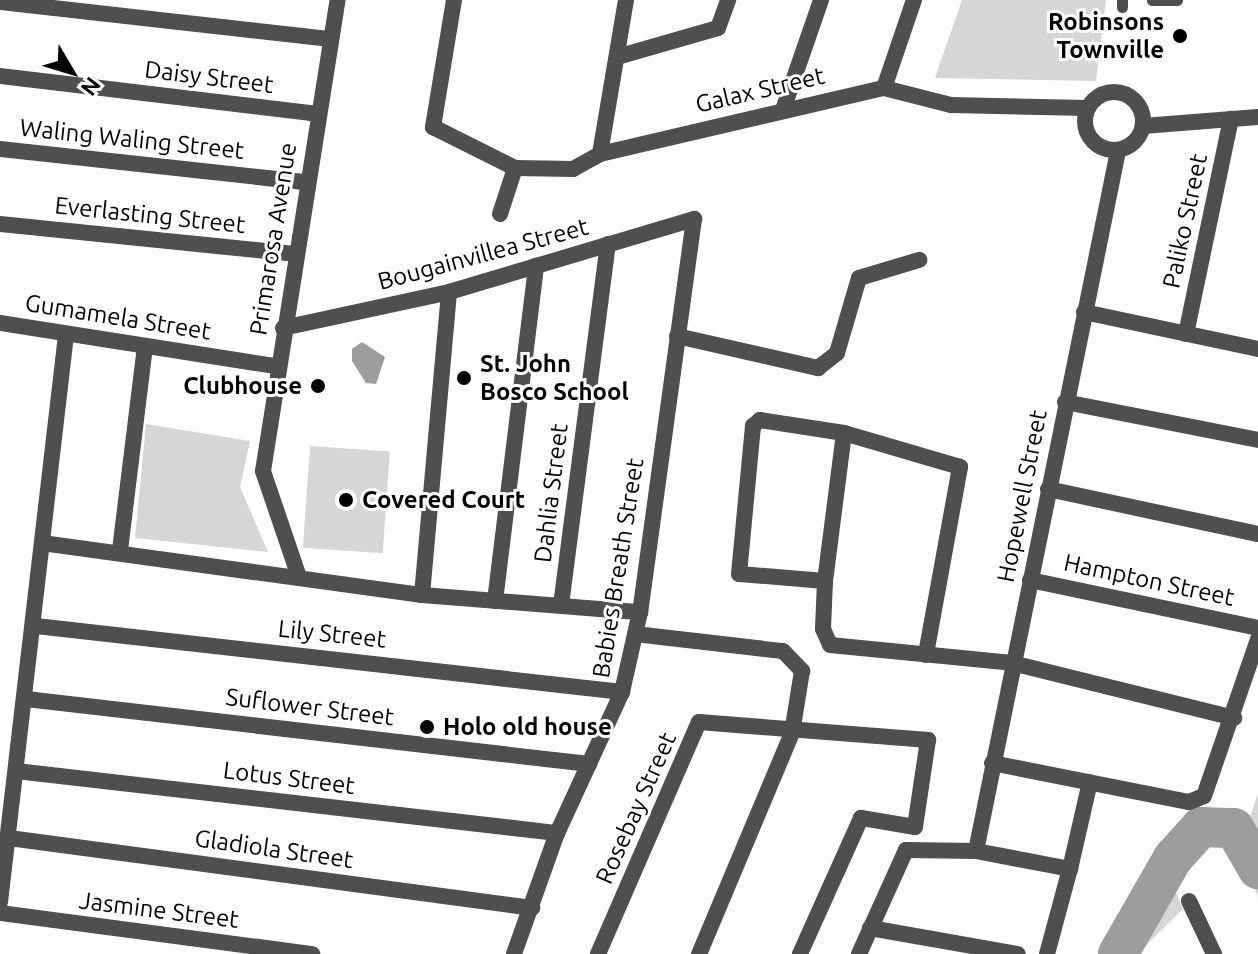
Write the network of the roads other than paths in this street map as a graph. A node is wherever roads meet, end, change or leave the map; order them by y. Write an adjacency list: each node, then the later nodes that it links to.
1 (338, 0): 10 (street, Primarosa Avenue)
2 (454, 0): 23 (street)
3 (626, 0): 11 (street)
4 (728, 0): 11 (street)
5 (821, 0): 14 (street)
6 (914, 0): 13 (street)
7 (1152, 0): 8 (lane)
8 (1177, 0)
9 (0, 2): 10 (street)
10 (331, 39): 16 (street, Primarosa Avenue)
11 (617, 57): 22 (street)
12 (0, 76): 16 (street, Daisy Street)
13 (884, 88): 14 (street, Galax Street); 15 (street, Galax Street)
14 (784, 107): 22 (street, Galax Street)
15 (1087, 108): 19 (street); 21 (street)
16 (318, 114): 24 (street, Primarosa Avenue)
17 (1258, 117): 18 (street)
18 (1231, 119): 19 (street); 36 (street, Paliko Street)
19 (1143, 126): 21 (street)
20 (0, 149): 24 (street, Waling Waling Street)
21 (1118, 151): 33 (street, Hopewell Street)
22 (600, 154): 23 (street, Galax Street)
23 (515, 168): 25 (street)
24 (306, 182): 29 (street, Primarosa Avenue)
25 (500, 214)
26 (694, 219): 28 (street, Bougainvillea Street); 38 (street, Babies Breath Street)
27 (0, 224): 29 (street, Everlasting Street)
28 (608, 244): 31 (street, Bougainvillea Street); 54 (street, Dahlia Street)
29 (294, 254): 35 (street, Primarosa Avenue)
30 (919, 260): 38 (street)
31 (536, 265): 32 (street, Bougainvillea Street); 53 (street)
32 (449, 292): 35 (street, Bougainvillea Street); 52 (street)
33 (1084, 312): 36 (street); 42 (street, Hopewell Street)
34 (0, 323): 37 (street, Gumamela Street)
35 (283, 328): 41 (street, Primarosa Avenue)
36 (1186, 334): 40 (street)
37 (66, 335): 39 (street, Gumamela Street); 47 (street)
38 (677, 336): 55 (street, Babies Breath Street)
39 (145, 347): 41 (street, Gumamela Street); 48 (street)
40 (1258, 349)
41 (276, 366): 49 (street, Primarosa Avenue)
42 (1065, 402): 44 (street); 45 (street, Hopewell Street)
43 (844, 433): 51 (street); 51 (street); 60 (street)
44 (1258, 440)
45 (1048, 489): 46 (street); 50 (street, Hopewell Street)
46 (1258, 534)
47 (42, 543): 48 (street); 56 (street)
48 (120, 550): 49 (street)
49 (299, 577): 52 (street)
50 (1030, 580): 57 (street, Hampton Street); 61 (street, Hopewell Street)
51 (825, 581): 60 (street)
52 (422, 595): 53 (street)
53 (495, 601): 54 (street)
54 (561, 605): 55 (street)
55 (640, 612): 58 (street, Babies Breath Street)
56 (36, 626): 62 (street, Lily Street); 63 (street)
57 (1258, 628)
58 (635, 634): 62 (street, Babies Breath Street); 65 (street)
59 (1258, 639): 64 (street)
60 (926, 655): 61 (street)
61 (1012, 663): 64 (street); 66 (street, Hopewell Street)
62 (622, 692): 67 (street, Babies Breath Street)
63 (26, 699): 67 (street, Suflower Street); 68 (street)
64 (1234, 718): 69 (street)
65 (792, 733): 81 (street, Rosebay Street); 82 (street); 83 (street)
66 (992, 763): 69 (street); 72 (street, Hopewell Street)
67 (589, 764): 70 (street, Babies Breath Street)
68 (16, 771): 70 (street, Lotus Street); 71 (street)
69 (1090, 782): 73 (street)
70 (557, 833): 76 (street, Babies Breath Street)
71 (9, 838): 75 (street); 76 (street, Gladiola Street)
72 (976, 851): 73 (street); 78 (street)
73 (1070, 869): 86 (street)
74 (1189, 901): 87 (street)
75 (0, 902)
76 (532, 908): 80 (street, Babies Breath Street)
77 (0, 913): 79 (street, Jasmine Street)
78 (870, 928): 84 (street); 85 (street)
79 (312, 954)
80 (514, 954)
81 (598, 954)
82 (699, 954)
83 (800, 954)
84 (859, 954)
85 (1018, 954)
86 (1047, 954)
87 (1214, 954)

